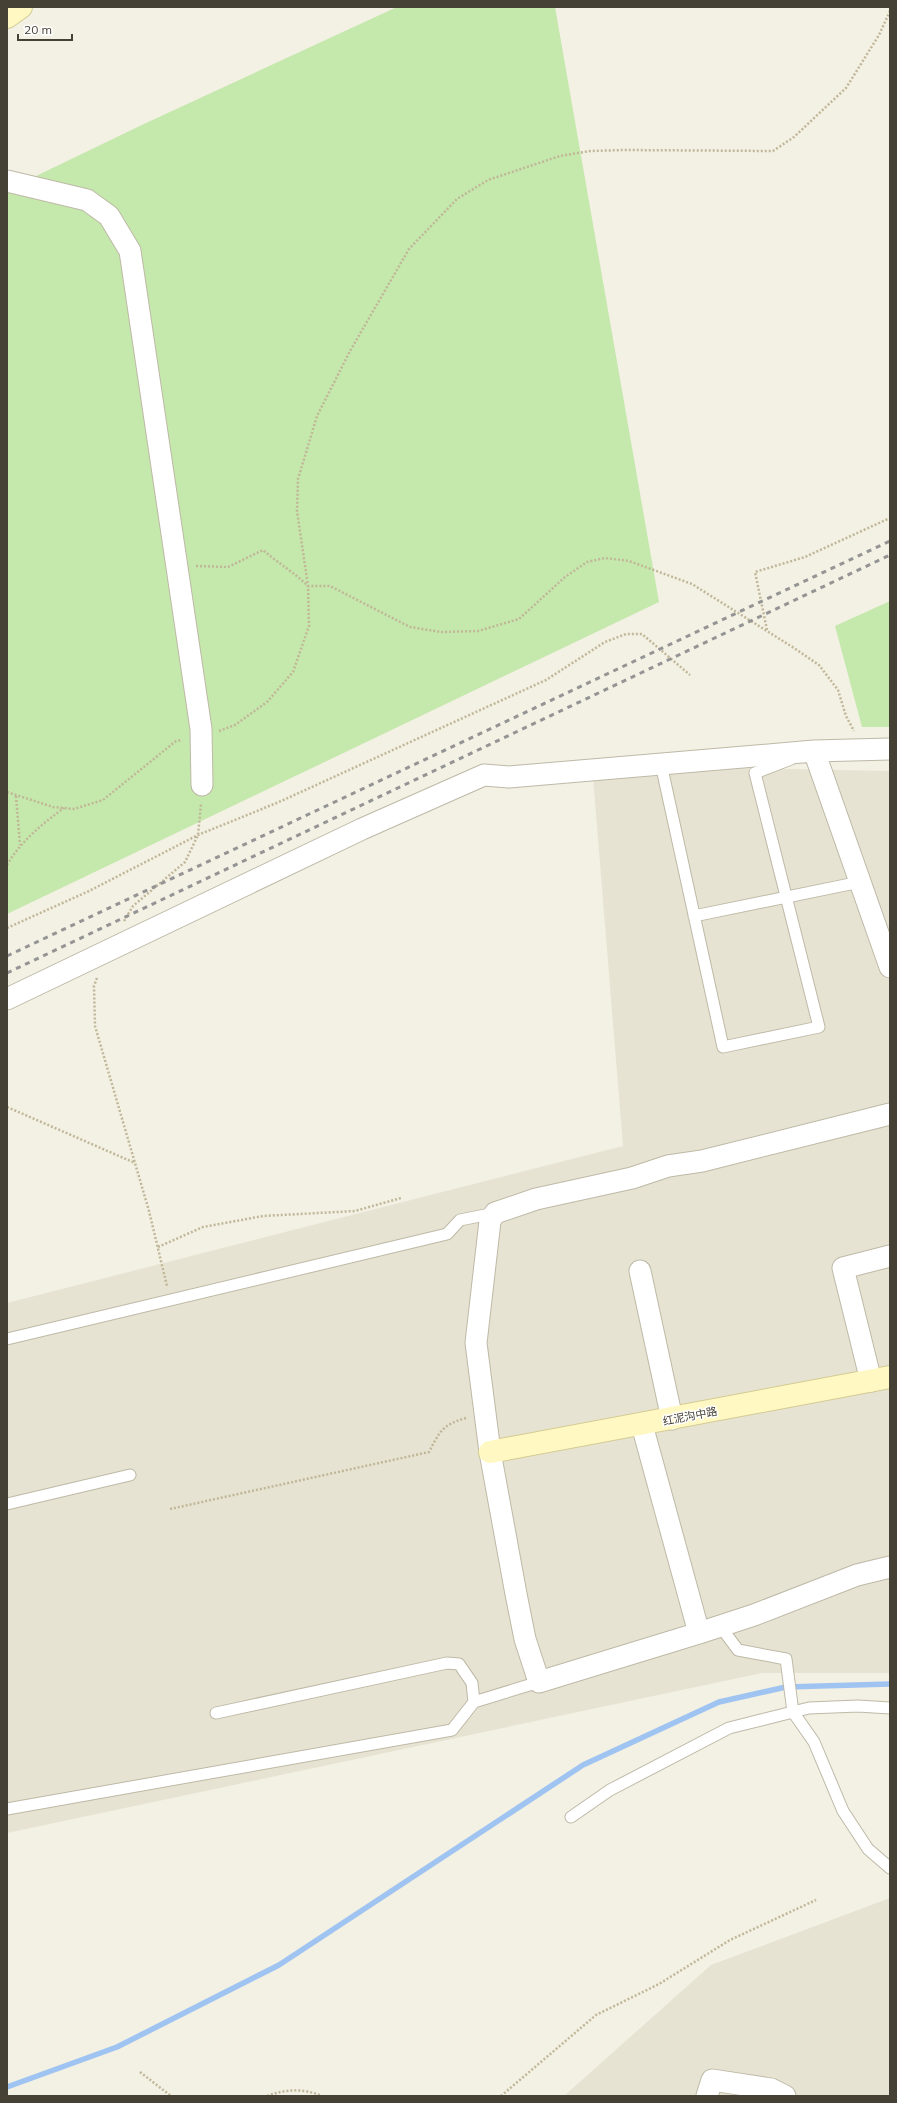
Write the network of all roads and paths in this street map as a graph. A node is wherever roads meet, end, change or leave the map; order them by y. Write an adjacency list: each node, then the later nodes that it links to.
1 (21, 7): 3 (street)
2 (890, 11): 7 (path)
3 (7, 17)
4 (7, 181): 6 (street)
5 (890, 518): 8 (path)
6 (177, 566): 7 (path); 10 (street)
7 (308, 586): 8 (path); 10 (path)
8 (767, 631): 12 (path)
9 (690, 675): 18 (path)
10 (201, 737): 14 (street); 17 (path)
11 (814, 750): 12 (street); 13 (street); 21 (street); 22 (lane)
12 (884, 750)
13 (661, 764): 23 (lane); 26 (street)
14 (202, 785): 18 (path)
15 (7, 792): 16 (path)
16 (16, 796): 17 (path); 19 (path)
17 (65, 808): 19 (path)
18 (198, 835): 24 (path); 25 (path)
19 (20, 846): 20 (path)
20 (7, 865)
21 (860, 882): 22 (lane); 27 (street)
22 (786, 897): 23 (lane); 23 (lane)
23 (694, 916)
24 (122, 926)
25 (7, 928)
26 (107, 952): 28 (street); 31 (path)
27 (890, 967)
28 (7, 999)
29 (7, 1106): 31 (path)
30 (890, 1114): 33 (street)
31 (136, 1163): 34 (path)
32 (401, 1198): 34 (path)
33 (495, 1213): 37 (lane); 41 (street)
34 (158, 1247): 37 (path)
35 (890, 1256): 39 (street)
36 (640, 1271): 40 (street)
37 (170, 1301): 38 (lane)
38 (7, 1339)
39 (880, 1379): 40 (street, 红泥沟中路)
40 (672, 1419): 42 (street, 红泥沟中路)
41 (487, 1423): 43 (street); 46 (path)
42 (642, 1425): 43 (street, 红泥沟中路); 49 (street)
43 (490, 1452): 50 (street)
44 (130, 1475): 45 (lane)
45 (7, 1504)
46 (170, 1509)
47 (890, 1567): 48 (street)
48 (720, 1626): 49 (street); 53 (lane)
49 (699, 1633): 50 (street)
50 (539, 1682): 51 (lane)
51 (474, 1702): 54 (lane); 55 (lane)
52 (890, 1708): 53 (lane)
53 (793, 1712): 56 (lane); 57 (lane)
54 (216, 1713)
55 (7, 1809)
56 (571, 1817)
57 (890, 1868)
58 (816, 1900): 63 (path)
59 (140, 2072): 60 (path)
60 (171, 2096)
61 (267, 2096): 62 (path)
62 (322, 2096)
63 (501, 2096)
64 (707, 2096): 65 (street)
65 (785, 2096)

